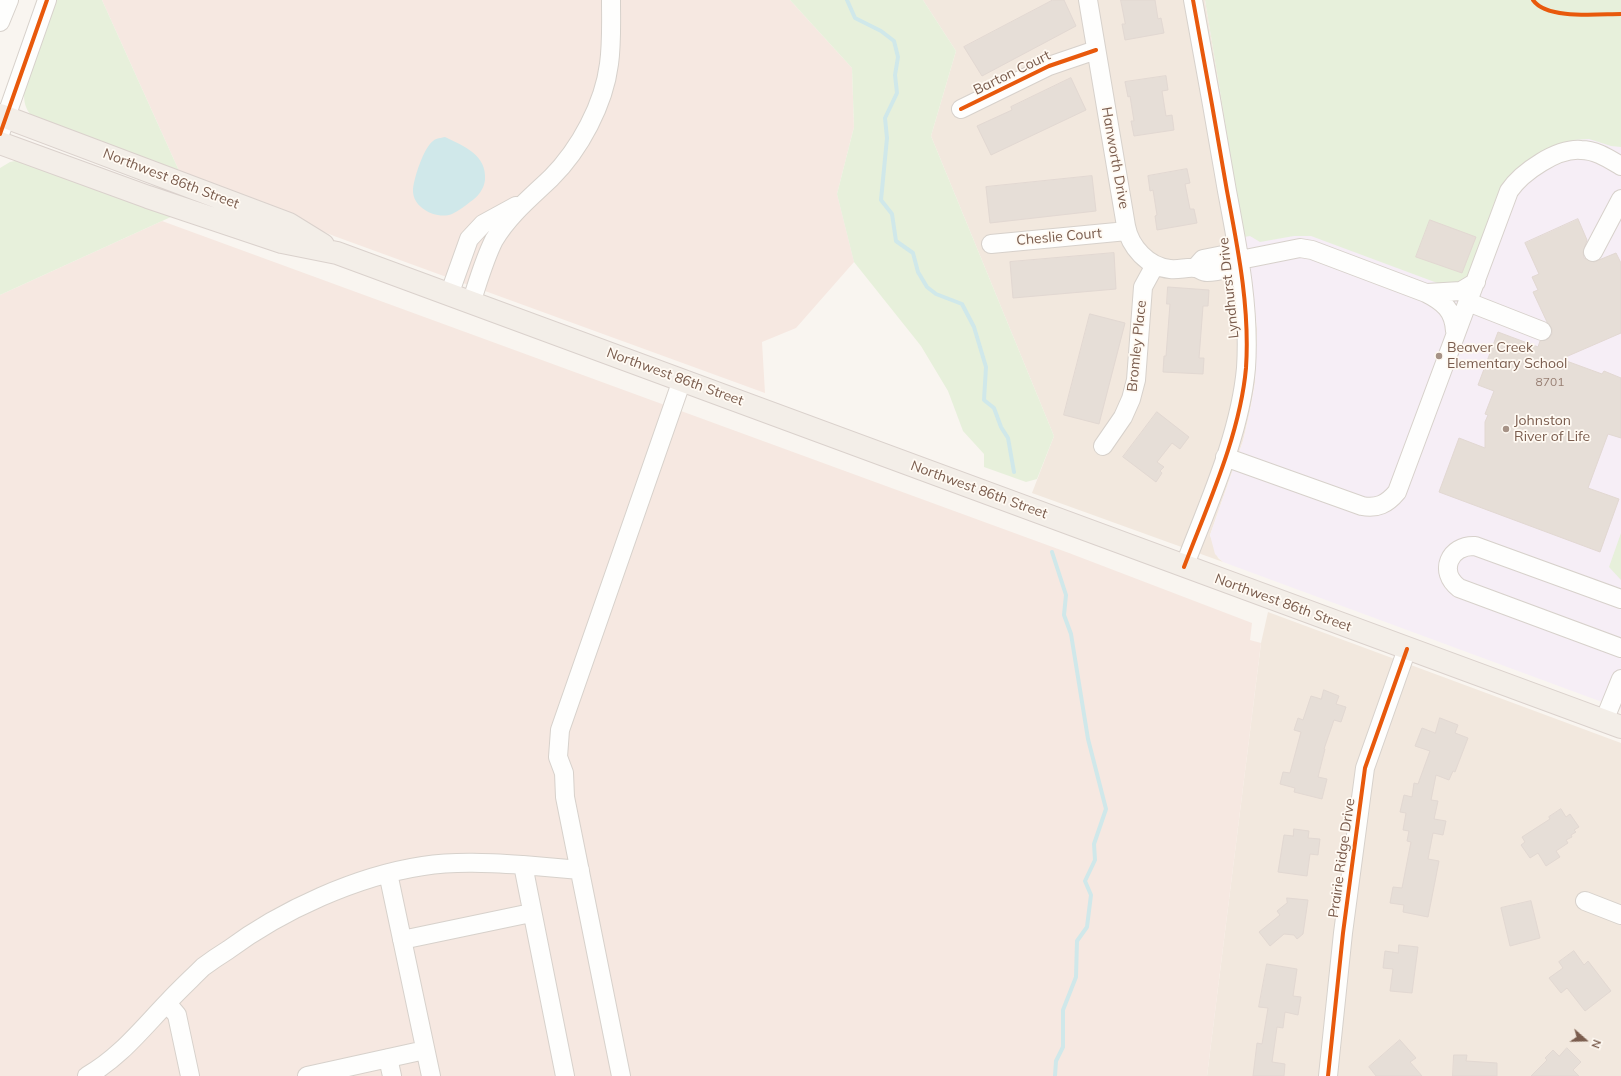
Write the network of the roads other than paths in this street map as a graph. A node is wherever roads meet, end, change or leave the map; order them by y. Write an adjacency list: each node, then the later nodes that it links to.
1 (8, 0): 6 (street)
2 (47, 0): 9 (street)
3 (611, 0): 13 (street)
4 (1088, 0): 7 (street, Hanworth Drive)
5 (1193, 0): 18 (street, Lyndhurst Drive)
6 (0, 22)
7 (1096, 50): 8 (street, Barton Court); 14 (street, Hanworth Drive)
8 (961, 109)
9 (2, 122): 17 (main road, Northwest 86th Street)
10 (0, 142): 17 (main road, Northwest 86th Street)
11 (1621, 166): 20 (street)
12 (1621, 199): 16 (street)
13 (522, 203): 21 (street); 24 (street)
14 (1127, 231): 15 (street, Cheslie Court); 19 (street, Hanworth Drive)
15 (991, 244)
16 (1593, 252)
17 (336, 253): 21 (main road, Northwest 86th Street)
18 (1239, 259): 19 (street, Hanworth Drive); 22 (street, Hanworth Drive); 29 (street, Lyndhurst Drive)
19 (1155, 264): 28 (street, Bromley Place)
20 (1476, 282): 22 (street); 23 (street)
21 (449, 294): 24 (main road, Northwest 86th Street)
22 (1426, 294): 25 (street, Hanworth Drive)
23 (1468, 302): 25 (street); 26 (street)
24 (471, 303): 27 (main road, Northwest 86th Street)
25 (1456, 331): 29 (street)
26 (1542, 331)
27 (682, 380): 30 (main road, Northwest 86th Street); 37 (street)
28 (1103, 446)
29 (1224, 457): 30 (street, Lyndhurst Drive)
30 (1184, 567): 32 (main road, Northwest 86th Street)
31 (1621, 599): 33 (street)
32 (1407, 648): 35 (main road, Northwest 86th Street); 53 (street, Prairie Ridge Drive)
33 (1621, 648)
34 (1621, 679): 35 (street)
35 (1613, 724)
36 (523, 865): 37 (street); 38 (street); 40 (street)
37 (580, 870): 52 (street)
38 (388, 873): 42 (street); 43 (street)
39 (1585, 901): 41 (street)
40 (531, 913): 42 (street); 51 (street)
41 (1621, 915)
42 (402, 940): 44 (street)
43 (167, 1003): 46 (street); 47 (street)
44 (425, 1050): 45 (street); 50 (street)
45 (388, 1058): 48 (street); 49 (street)
46 (87, 1076)
47 (190, 1076)
48 (307, 1076)
49 (392, 1076)
50 (431, 1076)
51 (565, 1076)
52 (621, 1076)
53 (1328, 1076)

